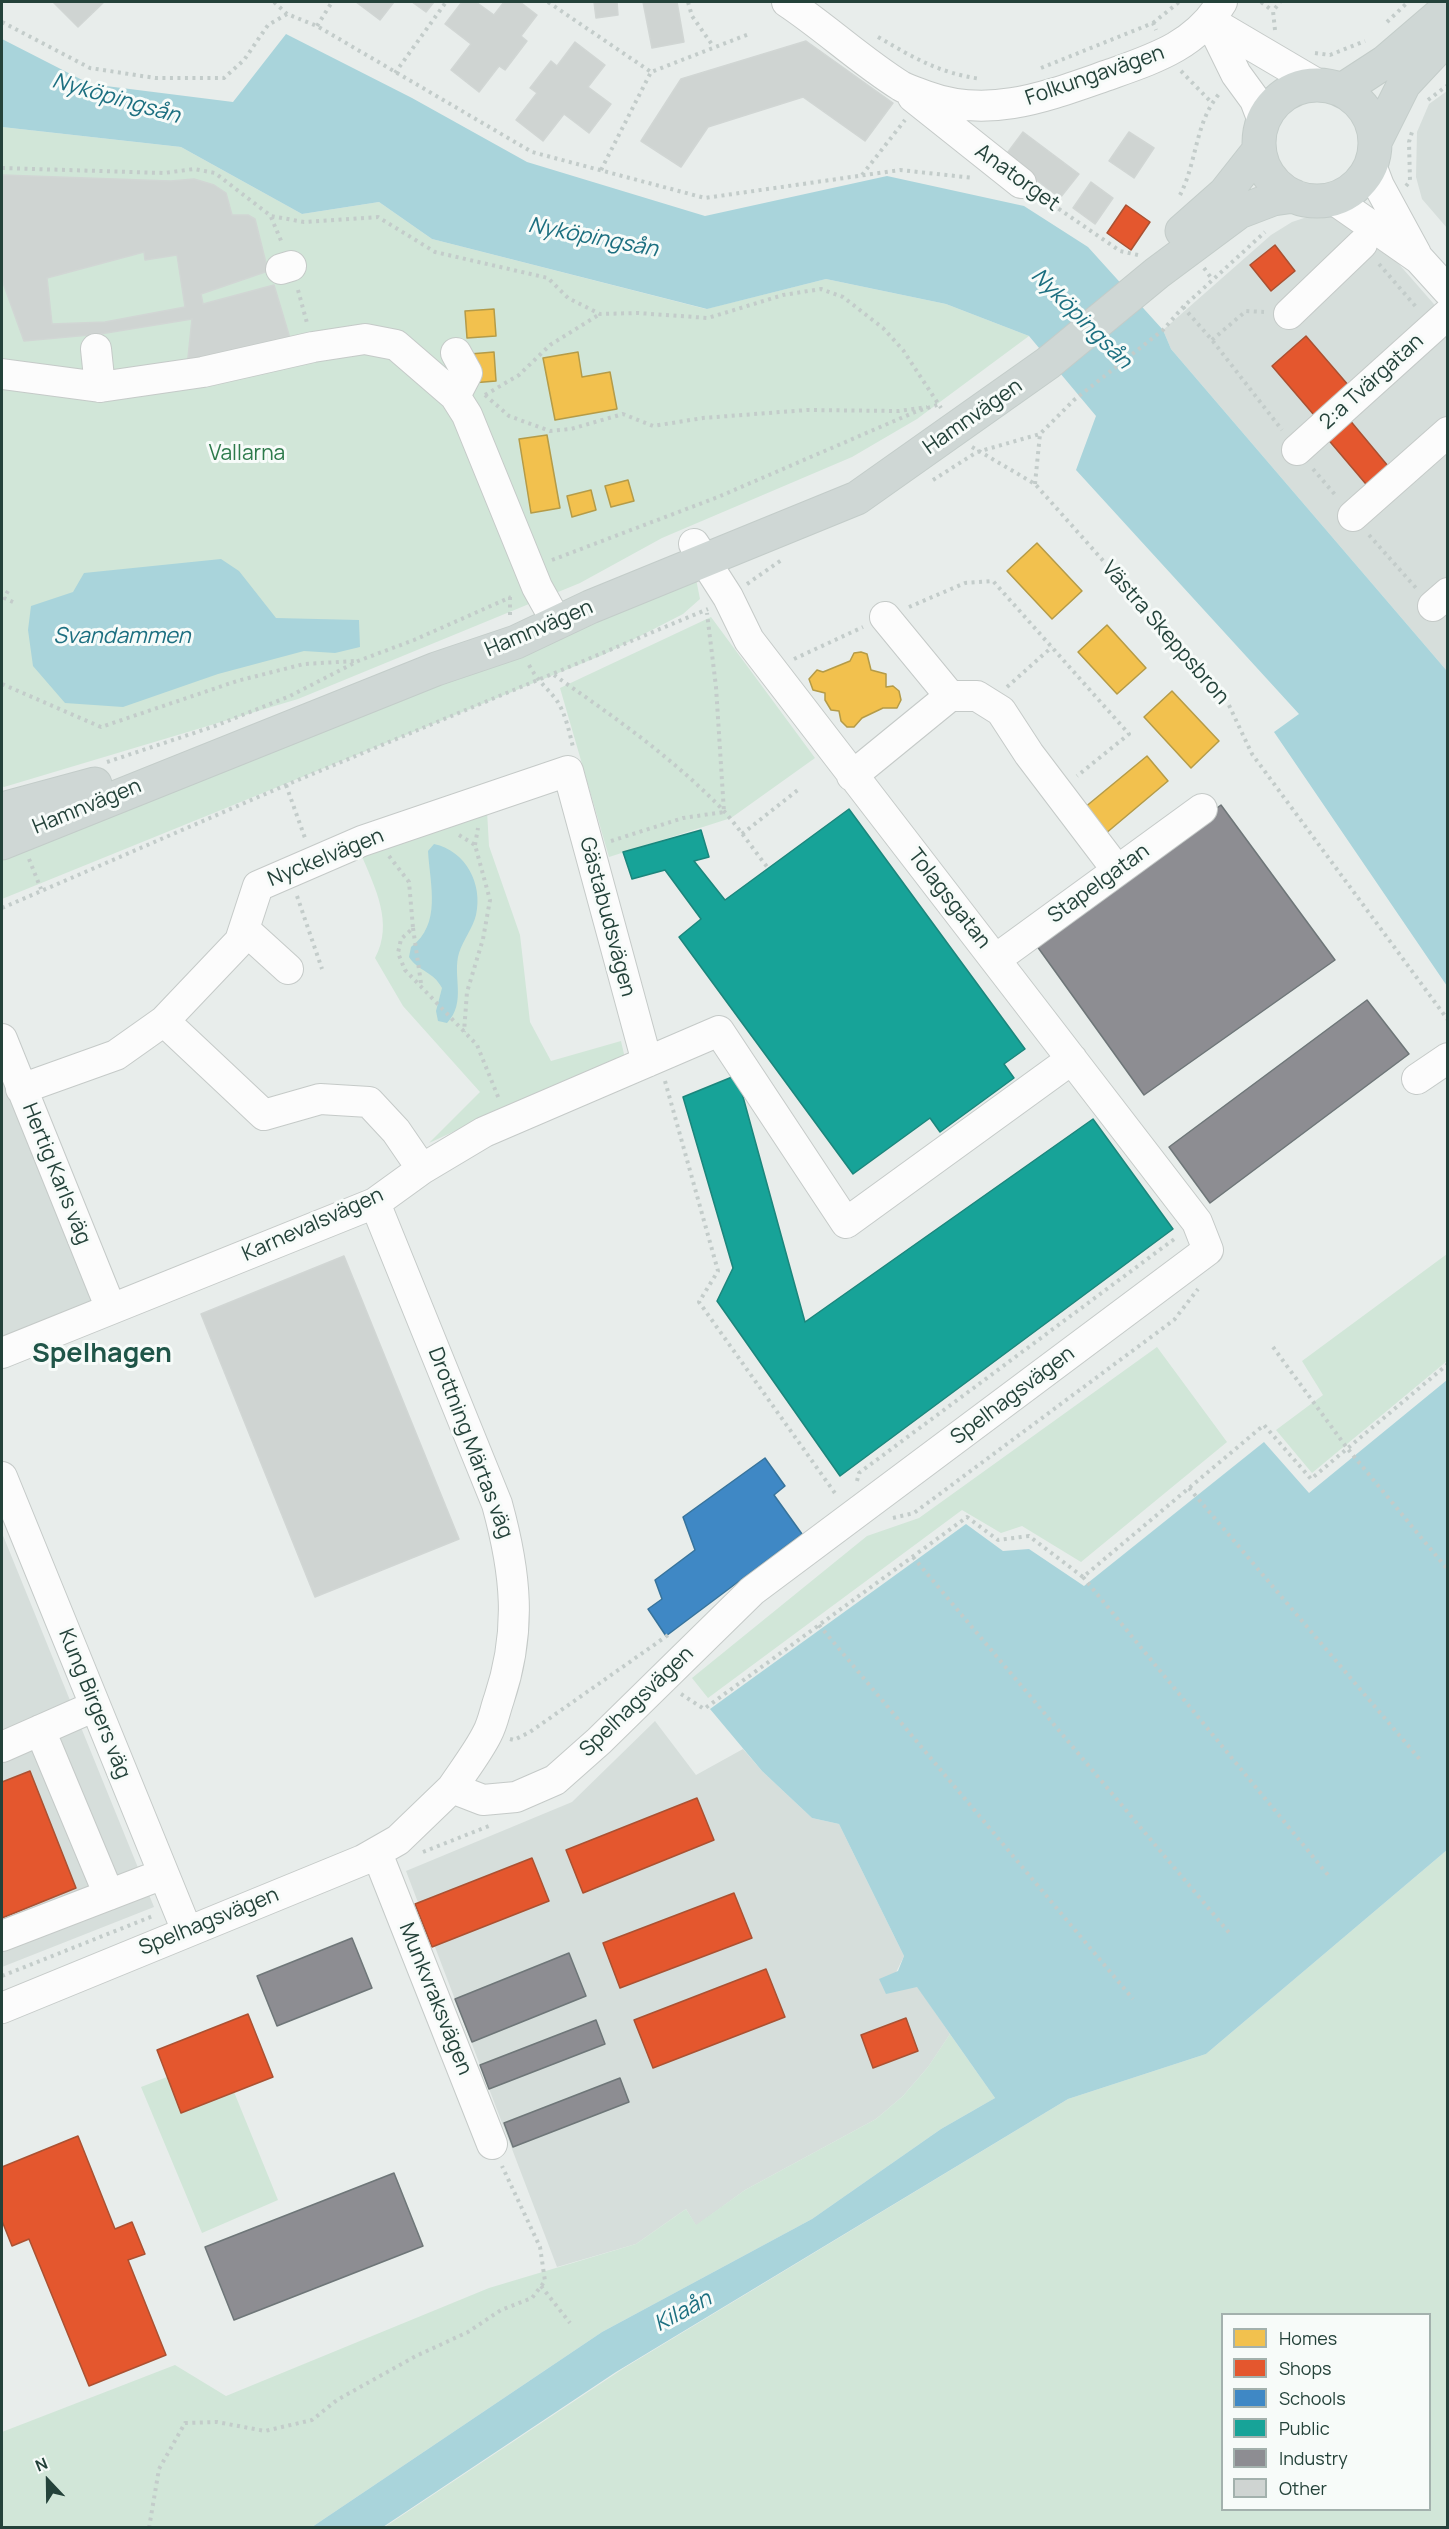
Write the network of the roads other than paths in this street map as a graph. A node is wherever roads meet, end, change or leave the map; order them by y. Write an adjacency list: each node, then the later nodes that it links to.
1 (787, 2): 7 (street, Folkungavägen)
2 (1448, 8): 5 (main road)
3 (1216, 11): 6 (street); 7 (street, Folkungavägen); 8 (street)
4 (1448, 37): 5 (main road)
5 (1395, 73): 6 (main road); 9 (main road)
6 (1329, 87): 8 (main road); 9 (main road)
7 (910, 95): 10 (street, Anatorget)
8 (1261, 136): 11 (main road); 15 (main road)
9 (1374, 152): 12 (main road); 14 (street)
10 (1021, 183)
11 (1294, 196): 12 (main road); 15 (main road)
12 (1333, 199): 14 (street)
13 (1362, 244): 17 (street)
14 (1419, 259): 16 (street)
15 (1131, 277): 27 (main road, Hamnvägen)
16 (1448, 291)
17 (1289, 314)
18 (1440, 321): 25 (street, 2:a Tvärgatan)
19 (96, 349): 22 (street)
20 (456, 353): 23 (street)
21 (2, 374): 22 (street)
22 (100, 387): 23 (street)
23 (455, 396): 28 (street)
24 (1448, 432): 26 (street)
25 (1297, 450)
26 (1353, 516)
27 (700, 553): 28 (main road, Hamnvägen); 32 (street, Tolagsgatan)
28 (543, 598): 33 (main road, Hamnvägen); 35 (main road, Hamnvägen)
29 (885, 617): 30 (street)
30 (950, 696): 32 (street); 36 (street)
31 (568, 771): 37 (street, Nyckelvägen); 44 (street, Gästabudsvägen)
32 (852, 776): 38 (street, Tolagsgatan)
33 (2, 809)
34 (1202, 809): 36 (street, Stapelgatan)
35 (2, 843)
36 (1117, 870): 38 (street, Stapelgatan)
37 (244, 929): 39 (street); 40 (street, Nyckelvägen)
38 (996, 959): 43 (street, Tolagsgatan)
39 (288, 969)
40 (164, 1021): 46 (street, Nyckelvägen); 47 (street)
41 (2, 1039): 46 (street, Hertig Karls väg)
42 (1448, 1058): 45 (street)
43 (1072, 1059): 44 (street, Karnevalsvägen); 49 (street, Tolagsgatan)
44 (652, 1060): 47 (street, Karnevalsvägen)
45 (1417, 1079)
46 (21, 1089): 50 (street, Hertig Karls väg)
47 (422, 1169): 48 (street, Karnevalsvägen)
48 (375, 1203): 50 (street, Karnevalsvägen); 56 (street, Drottning Märtas väg)
49 (1208, 1250): 56 (street, Spelhagsvägen)
50 (111, 1309): 51 (street, Karnevalsvägen)
51 (2, 1353)
52 (2, 1477): 53 (street, Kung Birgers väg)
53 (95, 1706): 54 (street); 58 (street, Kung Birgers väg)
54 (40, 1730): 55 (street); 59 (street)
55 (2, 1747)
56 (452, 1788): 57 (street, Spelhagsvägen)
57 (377, 1853): 60 (street, Spelhagsvägen); 63 (street, Munkvraksvägen)
58 (164, 1874): 59 (street); 60 (street, Kung Birgers väg)
59 (109, 1894): 61 (street)
60 (182, 1918): 62 (street, Spelhagsvägen)
61 (2, 1936)
62 (2, 2008)
63 (492, 2144)

